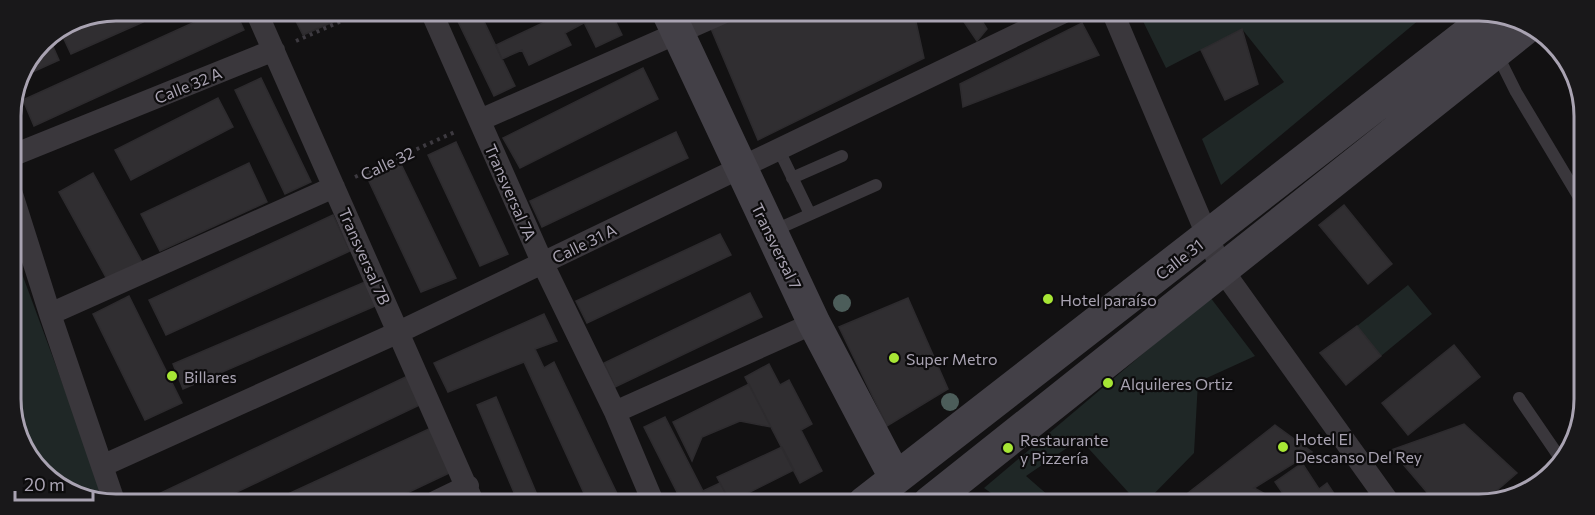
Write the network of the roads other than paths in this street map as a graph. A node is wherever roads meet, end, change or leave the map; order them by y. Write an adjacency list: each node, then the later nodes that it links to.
1 (261, 21): 9 (street, Transversal 7B)
2 (435, 21): 11 (street, Transversal 7A)
3 (1045, 21): 12 (street, Calle 31 A)
4 (1116, 21): 23 (street)
5 (1480, 21): 23 (main road, Calle 31)
6 (1487, 22): 10 (street)
7 (673, 23): 11 (street); 15 (main road, Transversal 7)
8 (1522, 31): 10 (main road, Calle 31)
9 (274, 50): 13 (street, Calle 32 A); 18 (street, Transversal 7B)
10 (1497, 53): 19 (lane); 25 (main road, Calle 31)
11 (480, 120): 24 (street, Transversal 7A)
12 (778, 148): 15 (street, Calle 31 A); 16 (lane)
13 (21, 152)
14 (842, 156): 16 (lane)
15 (739, 167): 22 (main road, Transversal 7); 24 (street, Calle 31 A)
16 (792, 178): 20 (lane)
17 (876, 185): 20 (lane)
18 (334, 187): 26 (street); 28 (street, Transversal 7B)
19 (1574, 189)
20 (810, 214): 22 (lane)
21 (21, 223): 26 (street)
22 (770, 232): 27 (main road, Transversal 7)
23 (1208, 236): 25 (street); 33 (main road, Calle 31)
24 (543, 264): 28 (street, Calle 31 A); 30 (street, Transversal 7A)
25 (1221, 268): 37 (main road, Calle 31); 38 (street)
26 (50, 315): 32 (street)
27 (814, 323): 30 (street); 33 (main road, Transversal 7)
28 (399, 332): 32 (street, Calle 31 A); 35 (street, Transversal 7B)
29 (1519, 398): 31 (lane)
30 (615, 412): 36 (street, Transversal 7A)
31 (1557, 453)
32 (102, 466): 34 (street)
33 (888, 490)
34 (111, 494)
35 (471, 494)
36 (650, 494)
37 (940, 494)
38 (1383, 494)

